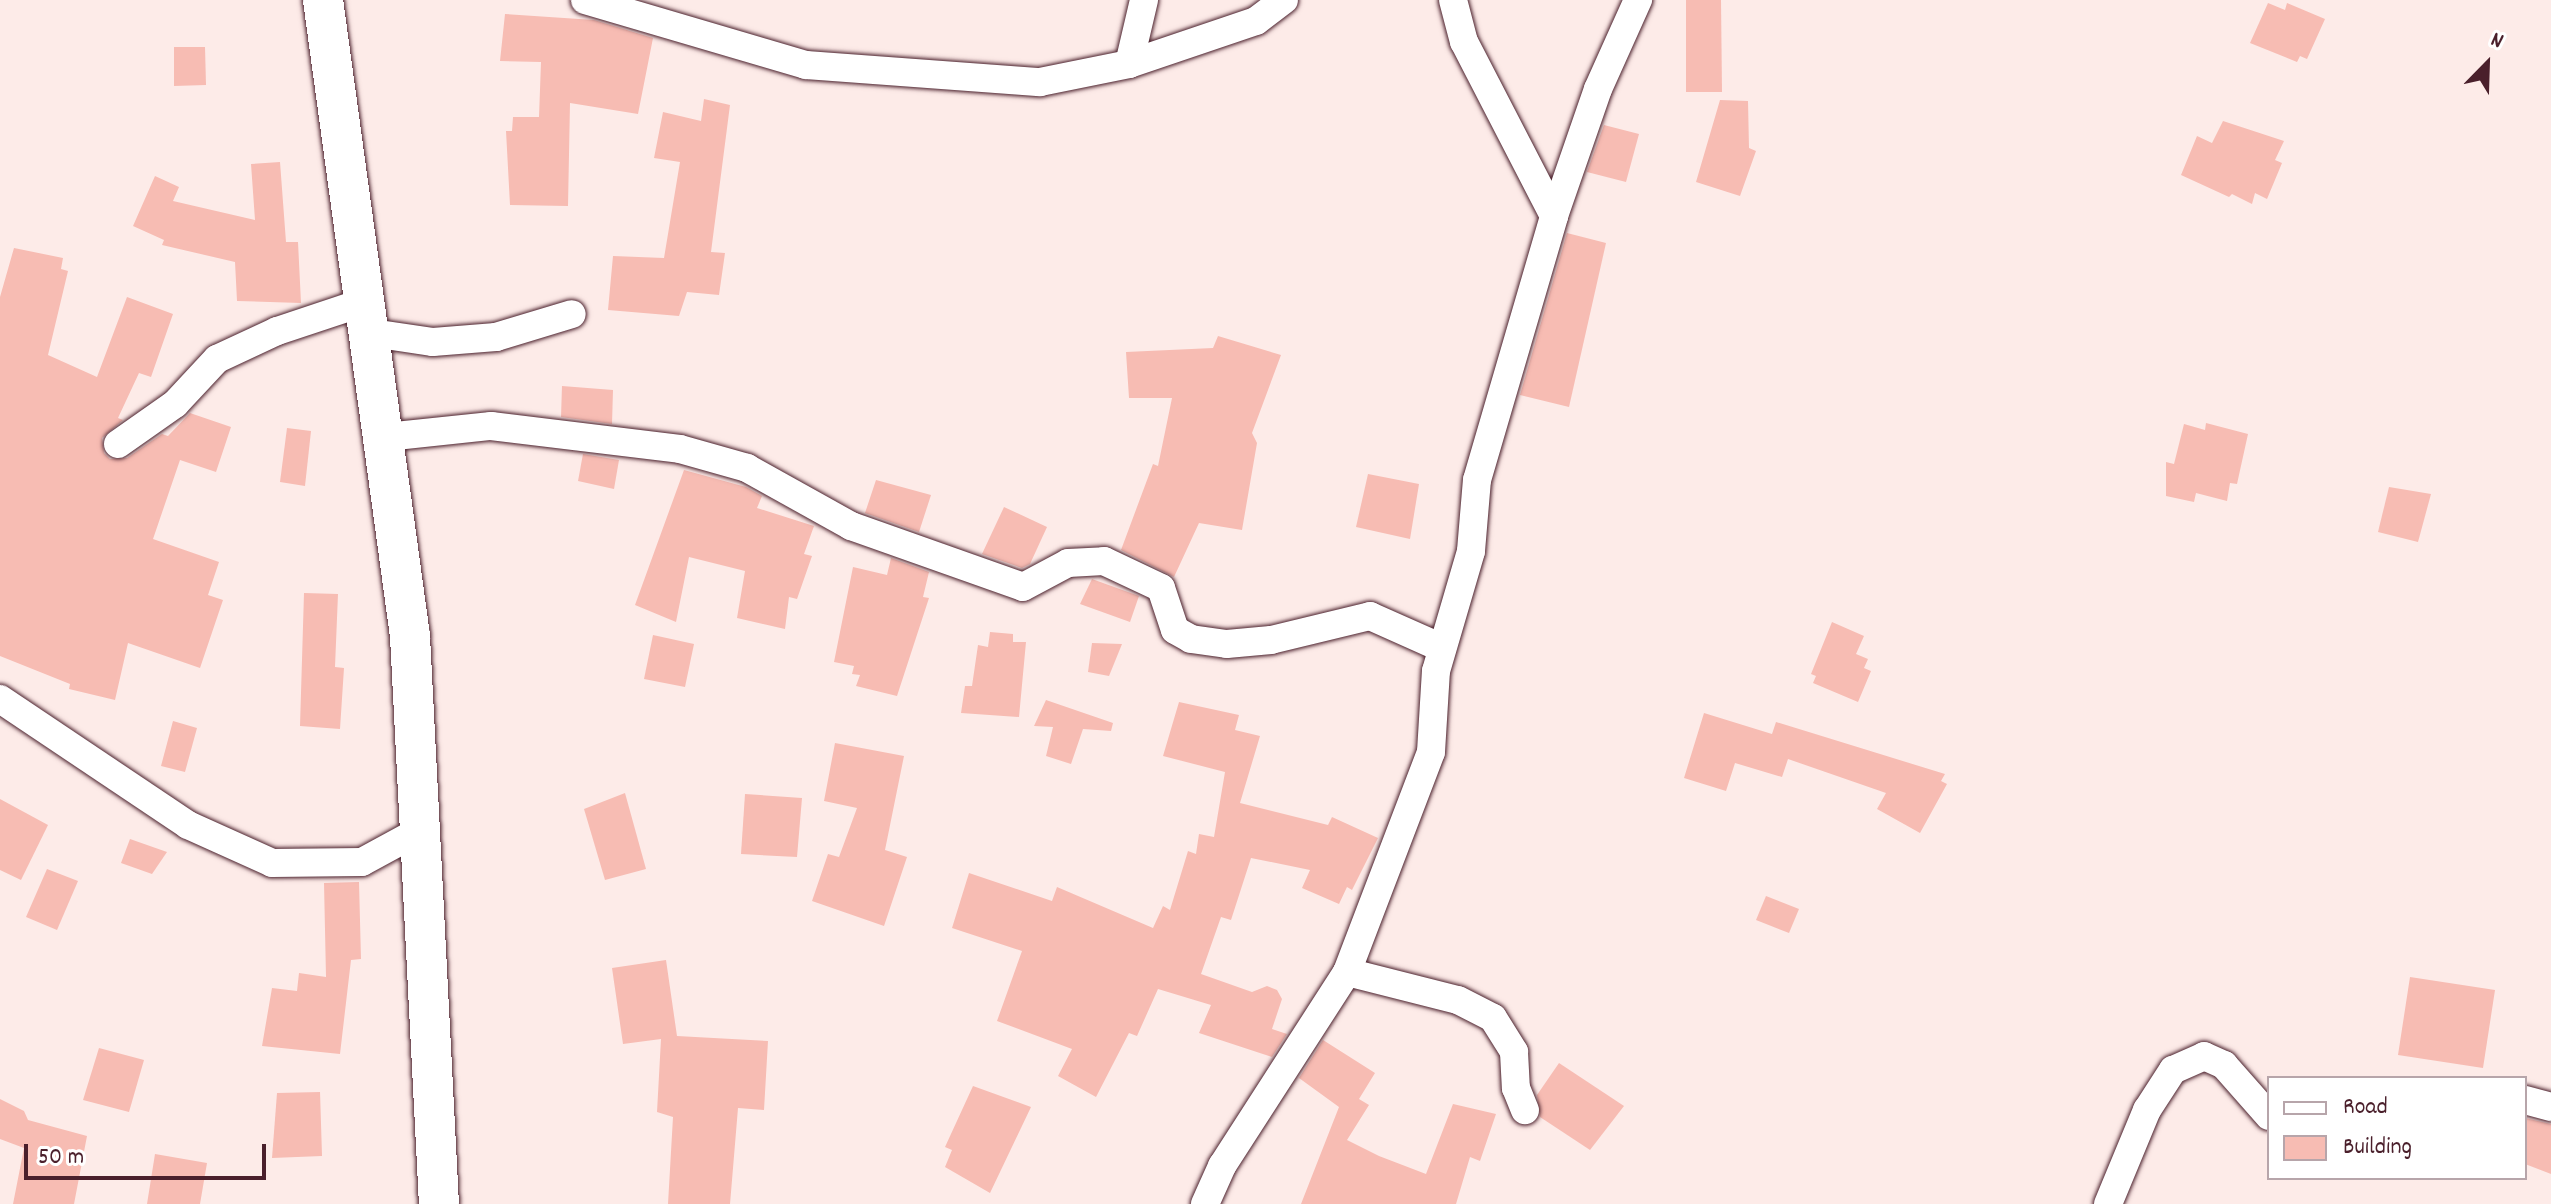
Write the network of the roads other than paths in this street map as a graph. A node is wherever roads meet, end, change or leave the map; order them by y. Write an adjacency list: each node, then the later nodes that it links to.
1 (323, 0): 10 (main road)
2 (585, 0): 7 (street)
3 (1144, 0): 7 (street)
4 (1284, 0): 7 (street)
5 (1453, 0): 8 (street)
6 (1638, 0): 8 (street)
7 (1129, 64)
8 (1554, 216): 13 (street)
9 (572, 314): 10 (street)
10 (370, 317): 11 (main road); 12 (street)
11 (386, 437): 13 (street); 15 (main road)
12 (118, 444)
13 (1442, 648): 16 (street)
14 (0, 699): 15 (street)
15 (421, 830): 21 (main road)
16 (1347, 972): 19 (street); 22 (street)
17 (2527, 1101): 18 (street)
18 (2551, 1107)
19 (1525, 1110)
20 (2267, 1114): 23 (street)
21 (439, 1204)
22 (1205, 1204)
23 (2108, 1204)

